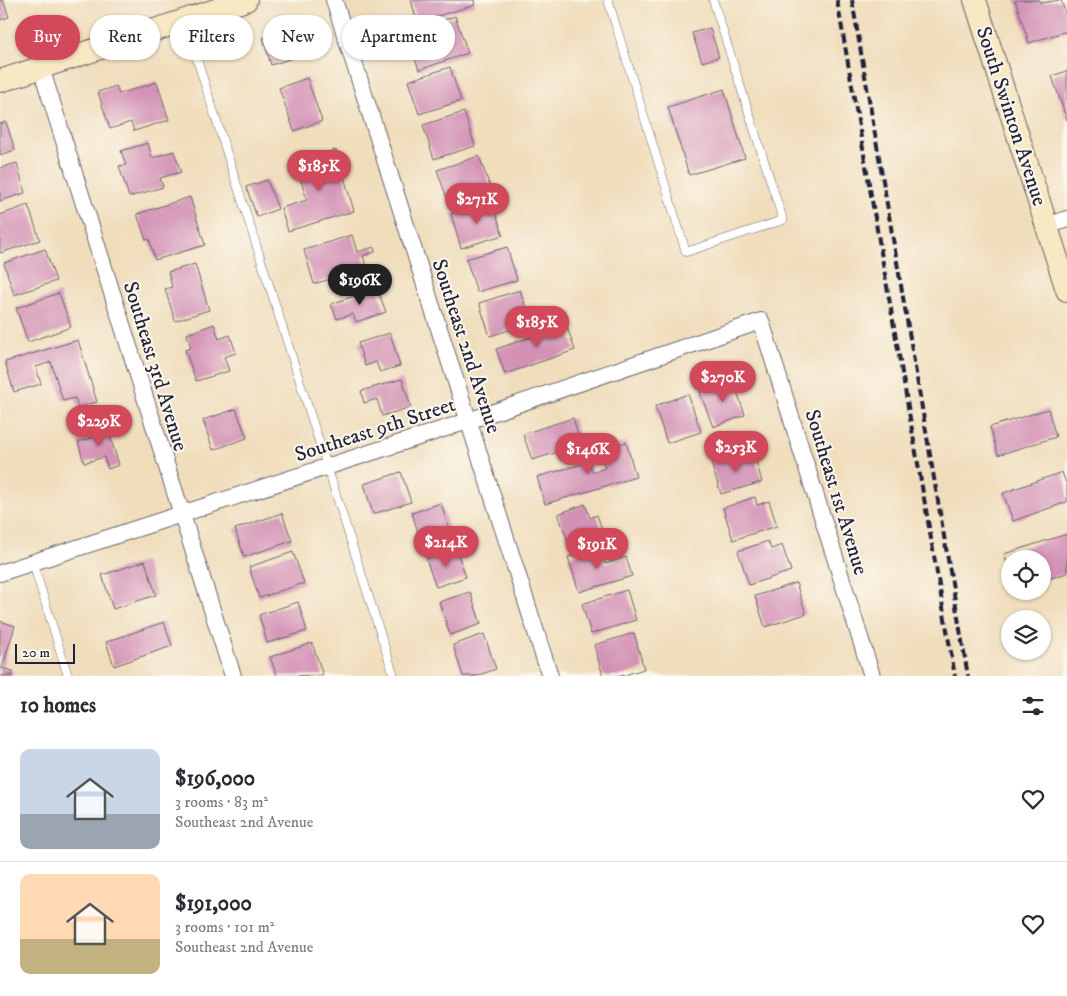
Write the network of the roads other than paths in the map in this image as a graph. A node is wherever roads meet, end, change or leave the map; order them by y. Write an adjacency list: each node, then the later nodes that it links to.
1 (334, 0): 14 (street, Southeast 2nd Avenue)
2 (608, 0): 3 (lane)
3 (713, 0)
4 (975, 0): 11 (street, South Swinton Avenue)
5 (222, 5): 6 (street)
6 (197, 15)
7 (170, 25): 9 (street)
8 (197, 60): 15 (lane)
9 (41, 68): 10 (street); 16 (street, Southeast 3rd Avenue)
10 (0, 81)
11 (1057, 223): 12 (street, South Swinton Avenue)
12 (1067, 290)
13 (761, 321): 14 (street, Southeast 9th Street); 23 (street, Southeast 1st Avenue)
14 (468, 421): 15 (street, Southeast 9th Street); 22 (street, Southeast 2nd Avenue)
15 (327, 467): 16 (street, Southeast 9th Street); 21 (lane)
16 (180, 514): 17 (street, Southeast 9th Street); 20 (street, Southeast 3rd Avenue)
17 (32, 563): 18 (street, Southeast 9th Street); 19 (lane)
18 (0, 573)
19 (68, 676)
20 (232, 676)
21 (394, 676)
22 (550, 676)
23 (872, 676)

